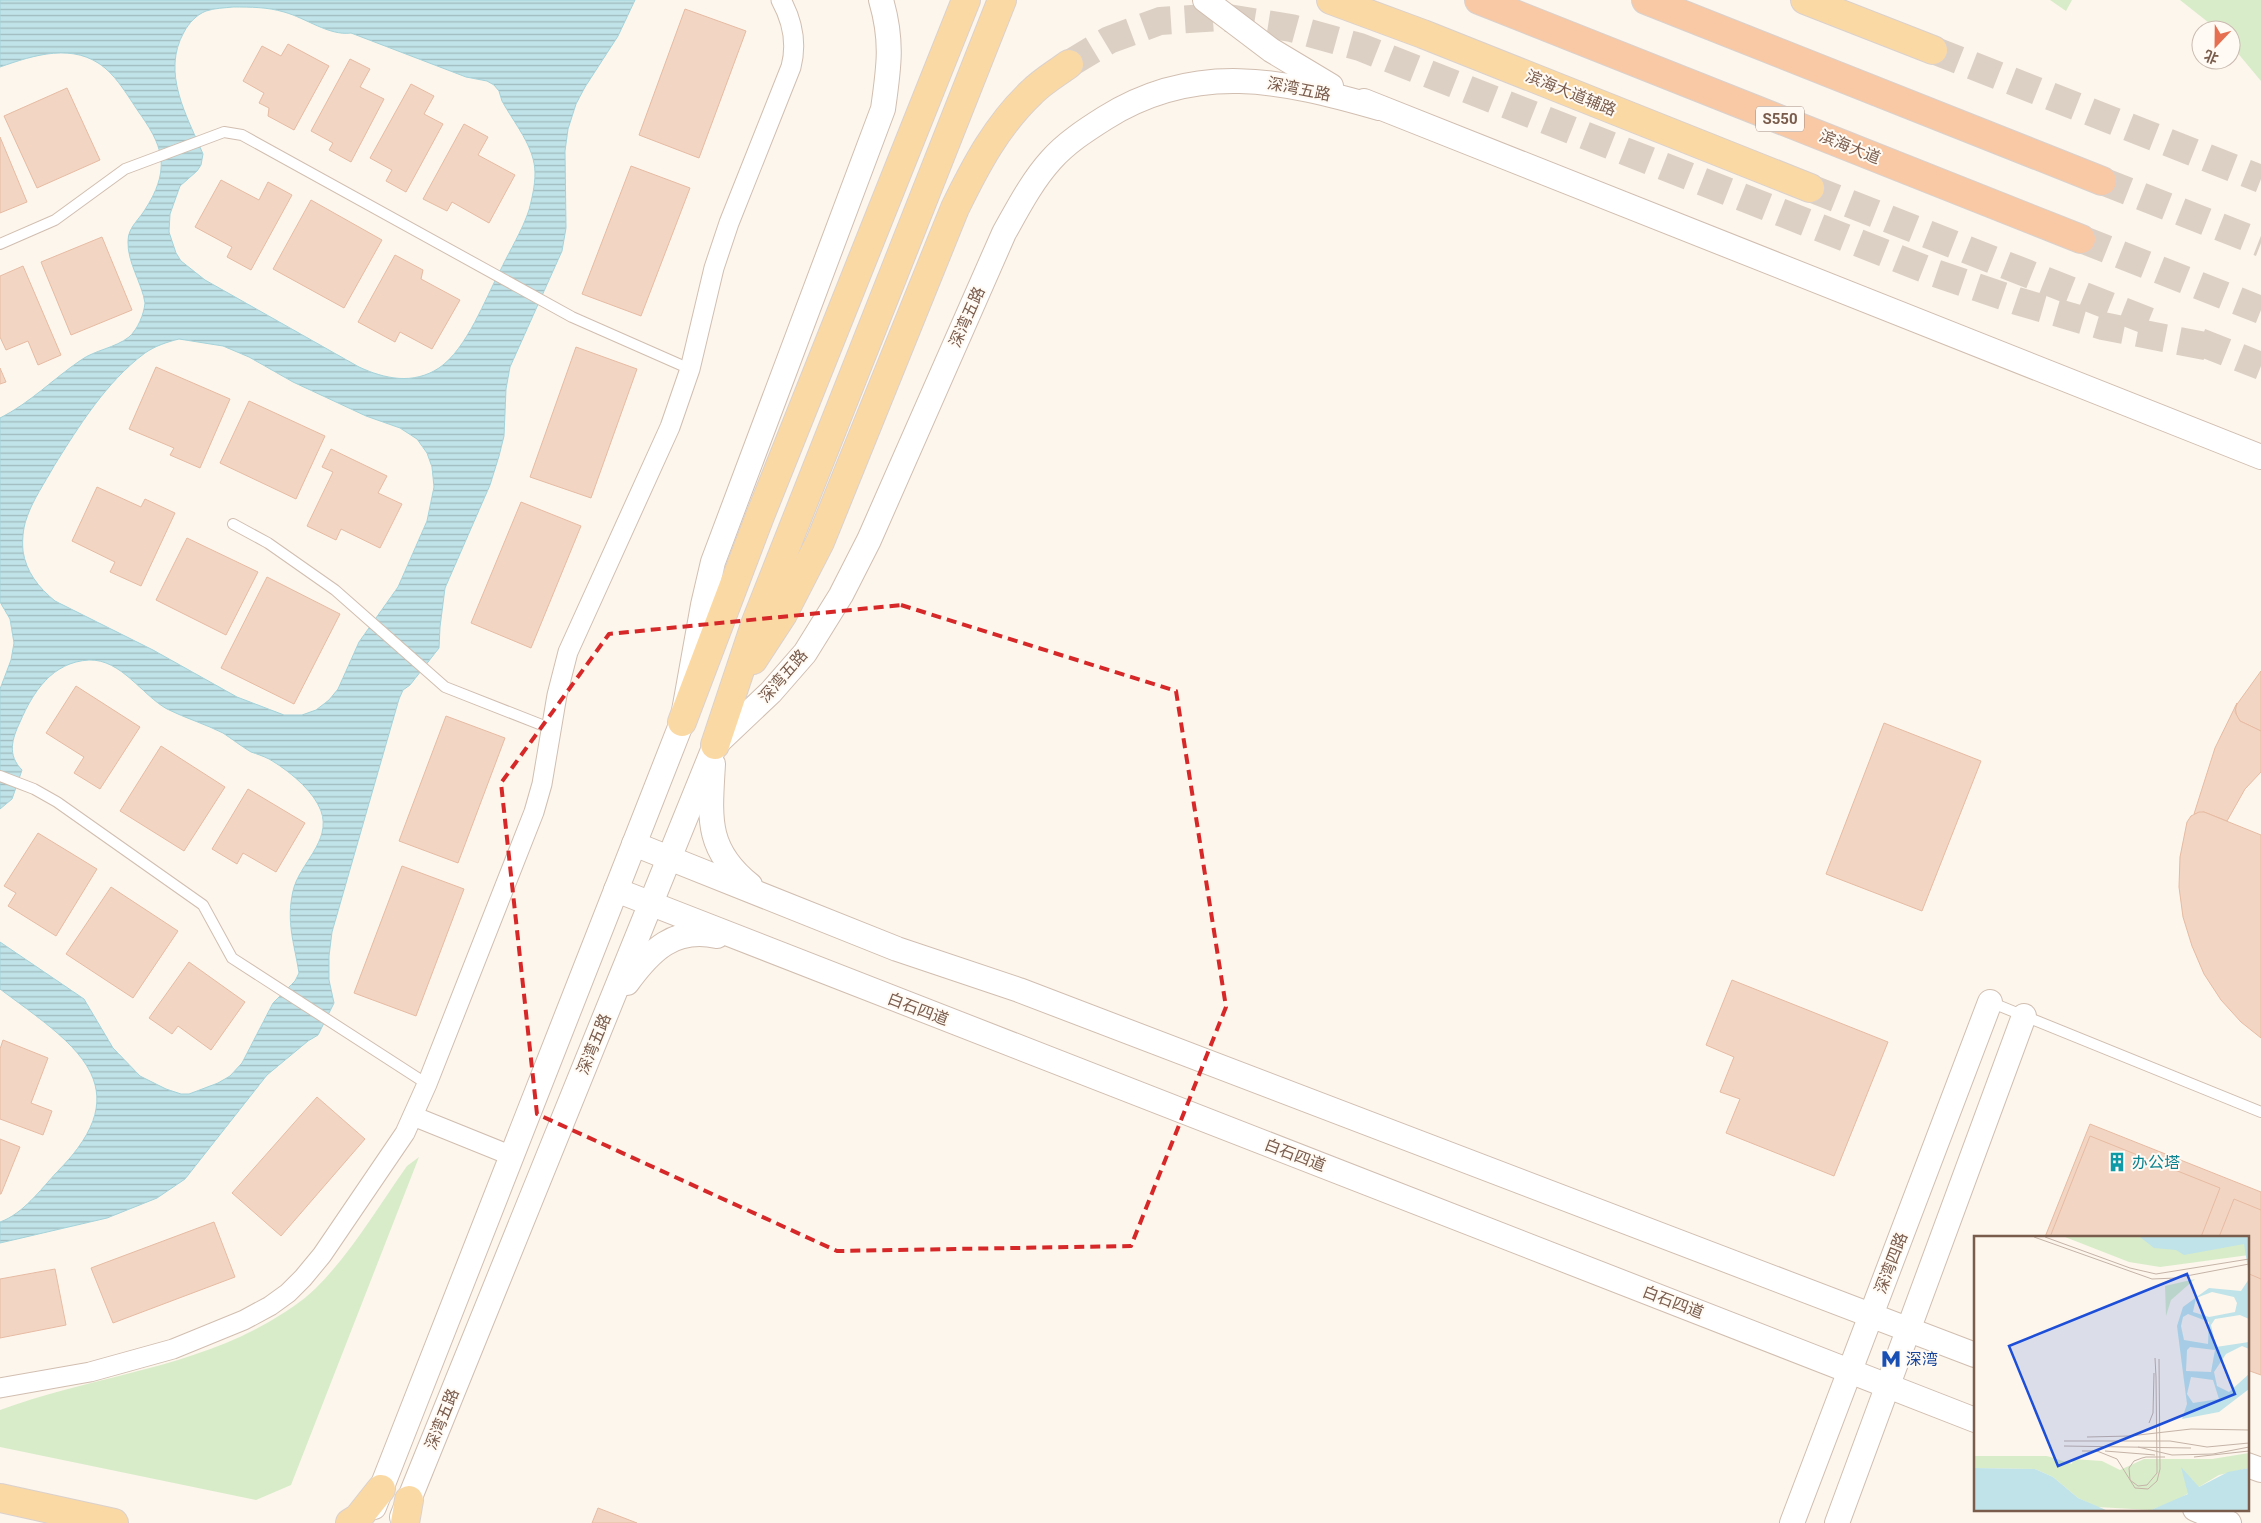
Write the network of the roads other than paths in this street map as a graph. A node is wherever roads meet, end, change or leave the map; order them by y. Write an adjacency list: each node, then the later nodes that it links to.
1 (781, 0): 17 (street)
2 (881, 0): 21 (street, 深湾五路)
3 (966, 0): 21 (main road)
4 (1002, 0): 20 (main road)
5 (1205, 0): 12 (street)
6 (1331, 0): 14 (main road, 滨海大道辅路)
7 (1480, 0): 15 (highway, 滨海大道 / S550)
8 (1646, 0): 13 (highway)
9 (1805, 0): 10 (main road)
10 (1933, 50)
11 (1069, 64): 20 (main road)
12 (1379, 108): 18 (street); 23 (street, 深湾五路)
13 (2102, 181)
14 (1810, 188)
15 (2081, 239)
16 (0, 244): 17 (lane)
17 (690, 369): 22 (street)
18 (2261, 457)
19 (233, 524): 22 (lane)
20 (733, 691): 23 (main road)
21 (682, 722): 25 (street, 深湾五路)
22 (552, 729): 34 (street)
23 (715, 745): 26 (street, 深湾五路); 28 (street)
24 (0, 776): 34 (lane)
25 (634, 844): 26 (street); 27 (street, 深湾五路)
26 (669, 858): 28 (street); 29 (street, 深湾五路)
27 (616, 890): 29 (street, 白石四道); 37 (street, 深湾五路)
28 (764, 897): 38 (street)
29 (650, 904): 30 (street, 白石四道); 32 (street, 深湾五路)
30 (741, 940): 32 (street); 41 (street, 白石四道)
31 (1990, 1002): 33 (lane); 38 (street, 深湾四路)
32 (609, 1008): 50 (street, 深湾五路)
33 (2024, 1016): 35 (lane); 39 (street)
34 (427, 1084): 36 (street)
35 (2261, 1112)
36 (414, 1116): 37 (street); 43 (street)
37 (512, 1156): 47 (street, 深湾五路)
38 (1871, 1315): 39 (street); 41 (street, 深湾四路)
39 (1910, 1329): 40 (street); 42 (street)
40 (1974, 1355)
41 (1850, 1370): 42 (street, 白石四道); 54 (street, 深湾四路)
42 (1888, 1385): 44 (street, 白石四道); 55 (street)
43 (0, 1388)
44 (1974, 1420)
45 (2248, 1465): 46 (street)
46 (2261, 1470)
47 (381, 1489): 52 (main road); 53 (street, 深湾五路)
48 (0, 1498): 51 (main road)
49 (2198, 1510): 56 (street)
50 (404, 1516)
51 (114, 1523)
52 (350, 1523)
53 (368, 1523)
54 (1792, 1523)
55 (1837, 1523)
56 (2229, 1523)

